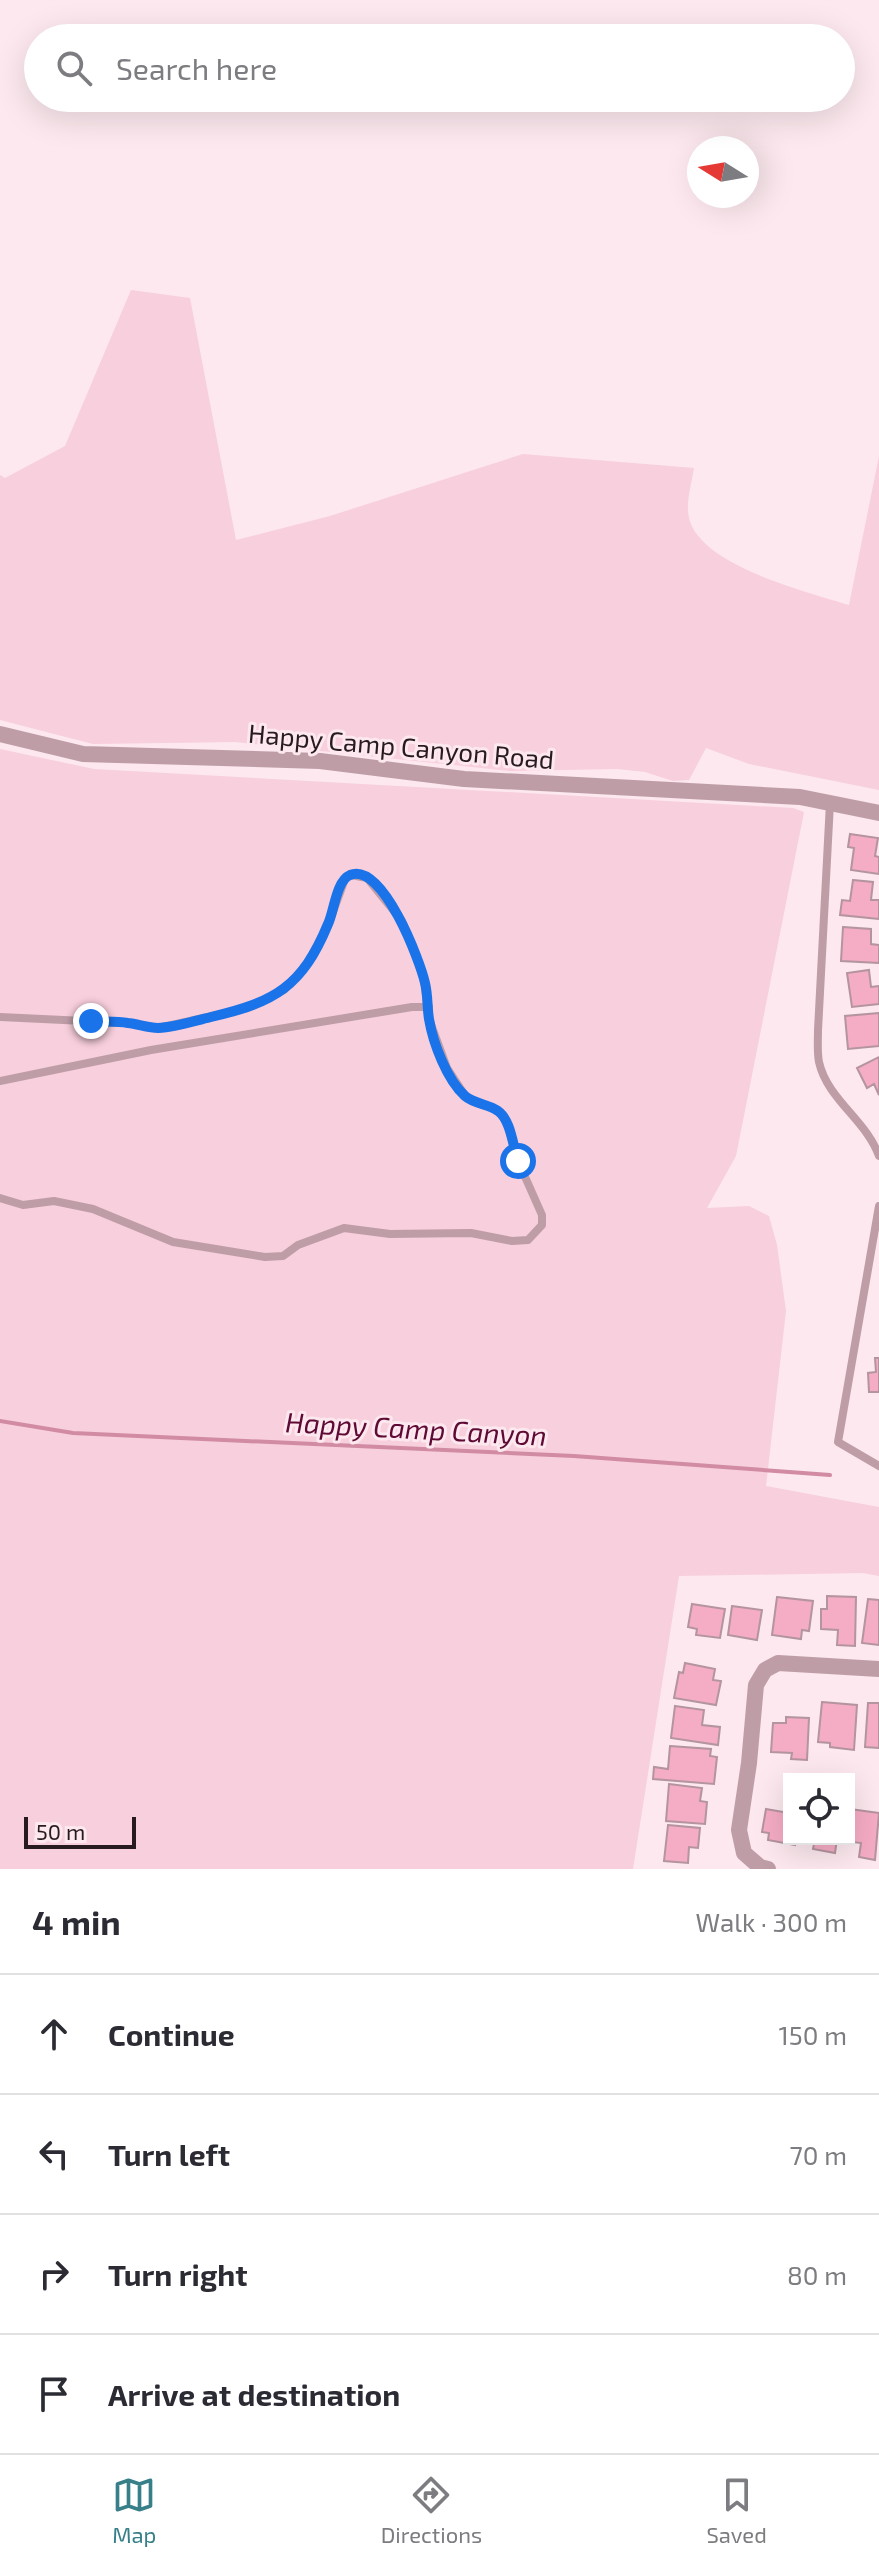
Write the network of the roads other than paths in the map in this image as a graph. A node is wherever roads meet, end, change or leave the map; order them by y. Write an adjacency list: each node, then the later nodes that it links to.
1 (0, 734): 2 (street, Happy Camp Canyon Road)
2 (830, 803): 3 (street, Happy Camp Canyon Road); 7 (lane)
3 (879, 813)
4 (429, 1007): 5 (lane); 6 (lane); 8 (lane)
5 (0, 1017)
6 (0, 1081)
7 (879, 1156)
8 (0, 1198)
9 (879, 1206): 10 (lane)
10 (879, 1466)
11 (879, 1669): 12 (street)
12 (768, 1869)

